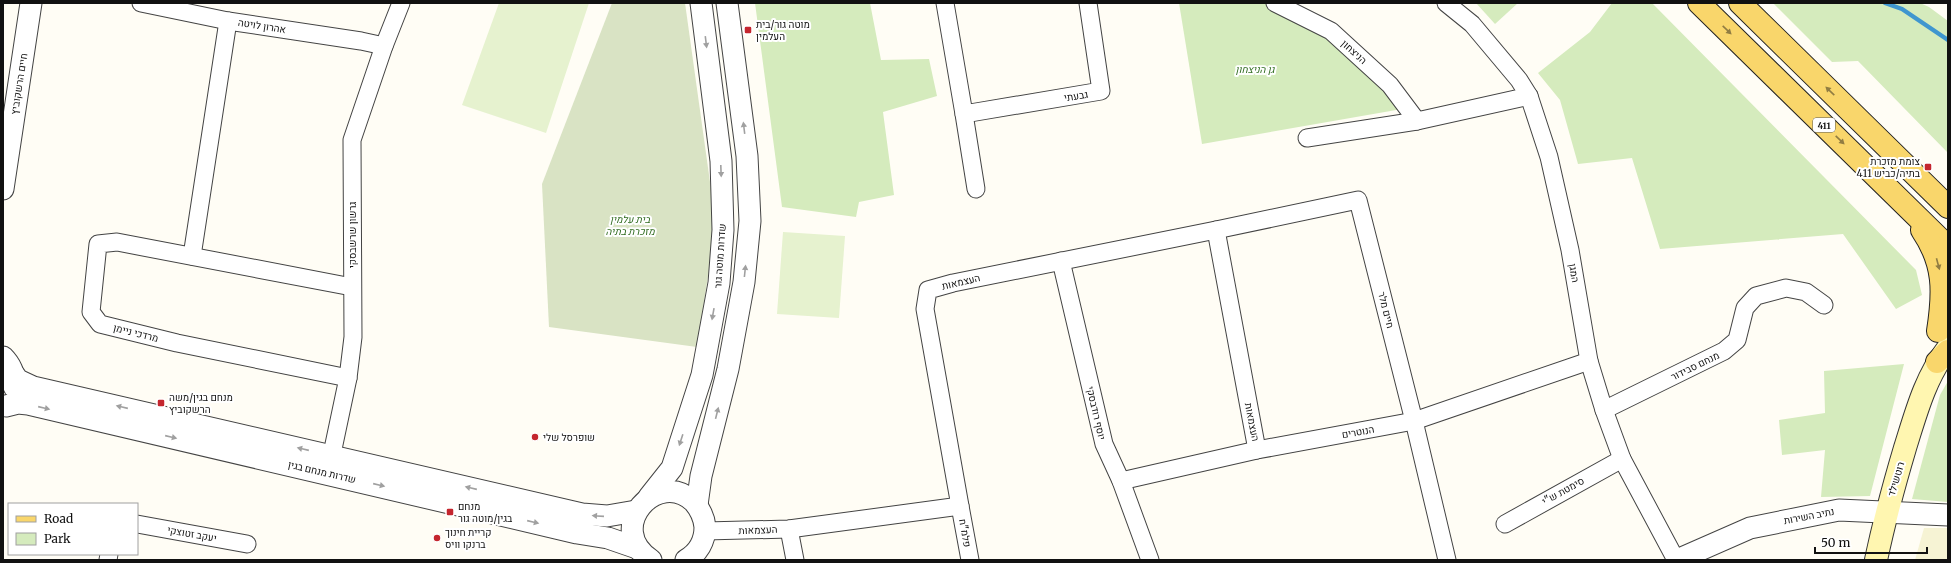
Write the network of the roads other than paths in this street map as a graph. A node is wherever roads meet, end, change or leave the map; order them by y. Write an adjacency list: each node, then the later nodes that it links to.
1 (31, 3): 18 (street, חיים הרשקוביץ)
2 (141, 3): 12 (street, אהרון לויטה)
3 (401, 3): 13 (street, גרשון שרשבסקי)
4 (701, 3): 40 (street, שדרות מוטה גור, one-way to 40)
5 (727, 3): 41 (street, one-way to 5)
6 (945, 3): 15 (street)
7 (1088, 3): 15 (street, גבעתי)
8 (1275, 3): 16 (street, הניצחון)
9 (1446, 3): 14 (street, המגן)
10 (1699, 3): 20 (main road, 411, one-way to 20)
11 (1740, 3): 21 (main road, one-way to 11)
12 (228, 21): 13 (street, אהרון לויטה); 24 (street)
13 (384, 46): 26 (street, גרשון שרשבסקי)
14 (1529, 96): 16 (street); 30 (street, המגן)
15 (964, 114): 19 (street)
16 (1417, 122): 17 (street)
17 (1307, 138)
18 (3, 190)
19 (976, 190)
20 (1906, 205): 23 (main road, 411); 28 (main road, one-way to 28)
21 (1948, 207)
22 (1216, 230): 25 (street, העצמאות); 35 (street, חיים מלר); 36 (street, העצמאות)
23 (1948, 247)
24 (192, 256): 26 (street, מרדכי ניימן); 31 (street, מרדכי ניימן)
25 (1061, 261): 39 (street, יוסף רודבסקי); 42 (street, העצמאות)
26 (352, 286): 31 (street, גרשון שרשבסקי)
27 (1824, 305): 34 (street, מנחם סבידור)
28 (1944, 341): 32 (main road, רוטשילד); 32 (main road, רוטשילד)
29 (6, 361): 33 (street); 38 (street, שדרות מנחם בגין, one-way to 29)
30 (1589, 361): 34 (street, המגן); 35 (street, הנוטרים)
31 (348, 378): 38 (street, גרשון שרשבסקי)
32 (1920, 399): 43 (main road, רוטשילד)
33 (5, 408): 38 (street, שדרות מנחם בגין, one-way to 38)
34 (1604, 410): 37 (street, המגן)
35 (1414, 421): 36 (street, הנוטרים); 55 (street, חיים מלר)
36 (1257, 450): 39 (street, הנוטרים)
37 (1622, 458): 46 (street, סימטת ש"י); 56 (street, המגן)
38 (330, 464): 40 (street, שדרות מנחם בגין, one-way to 38); 50 (street, שדרות מנחם בגין, one-way to 50)
39 (1121, 481): 54 (street, יוסף רודבסקי)
40 (643, 504): 41 (street, שדרות מנחם בגין); 50 (street)
41 (697, 506): 48 (street)
42 (960, 506): 47 (street, העצמאות); 53 (street, פלמ"ח)
43 (1886, 511): 44 (street, נתיב השירות); 56 (street, נתיב השירות); 57 (main road, רוטשילד)
44 (1948, 516)
45 (138, 524): 49 (street, יעקב זטוצקי)
46 (1504, 524)
47 (789, 529): 48 (street, העצמאות); 52 (street)
48 (705, 531): 51 (street)
49 (247, 544)
50 (644, 556)
51 (686, 560)
52 (795, 560)
53 (970, 560)
54 (1150, 560)
55 (1447, 560)
56 (1677, 560)
57 (1876, 560)

